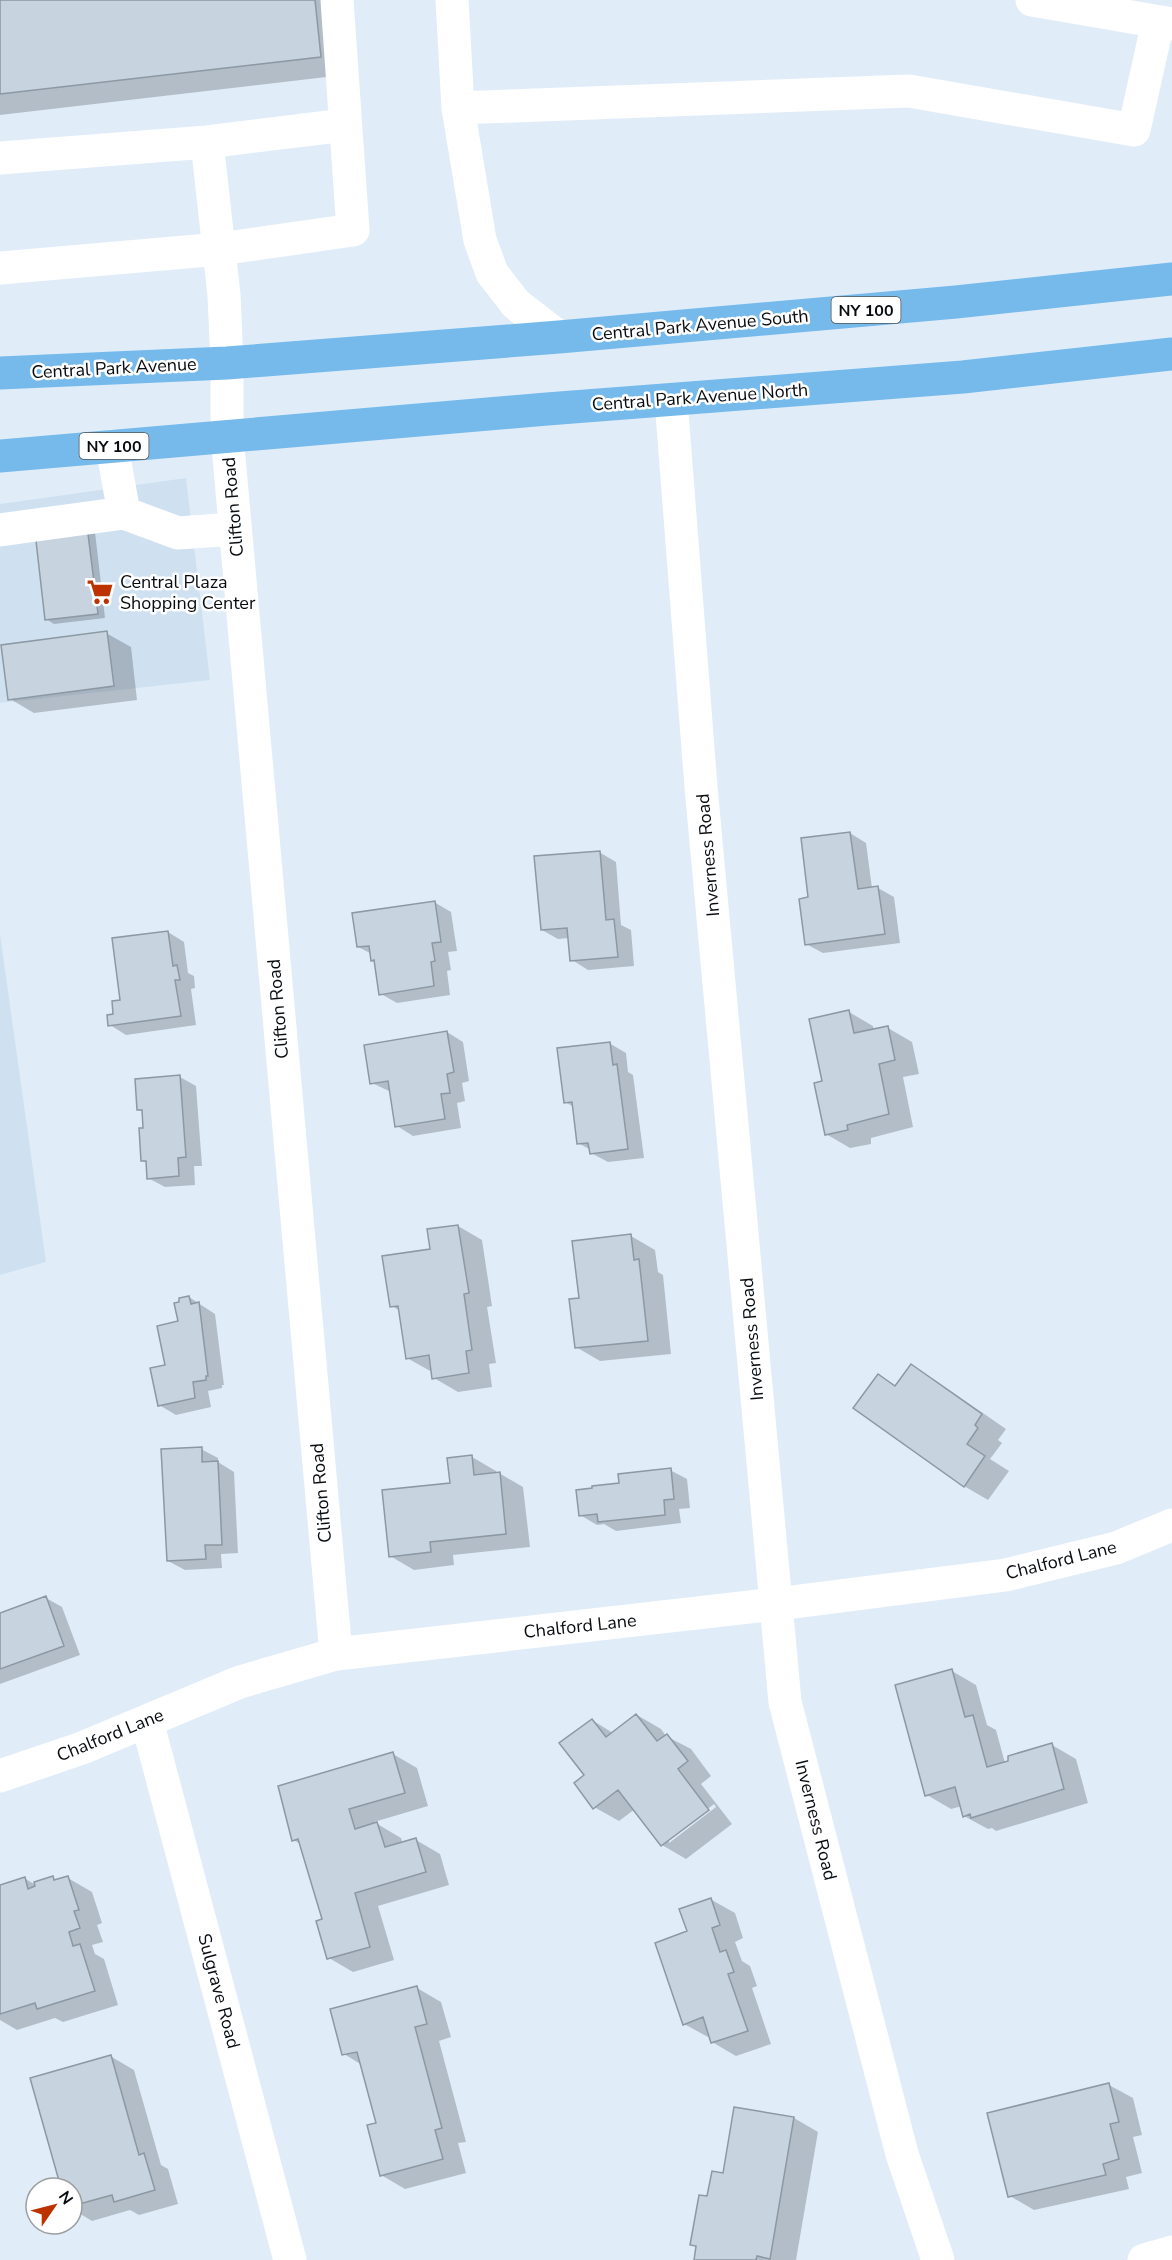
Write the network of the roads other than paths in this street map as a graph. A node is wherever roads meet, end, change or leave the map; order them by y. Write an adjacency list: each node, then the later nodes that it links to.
1 (337, 0): 6 (street)
2 (452, 0): 5 (street)
3 (1032, 0): 4 (street)
4 (1165, 23): 5 (street)
5 (458, 108): 12 (street)
6 (345, 125): 7 (street); 9 (street)
7 (207, 142): 8 (street); 9 (street, Clifton Road)
8 (0, 158)
9 (220, 249): 10 (street); 14 (street, Clifton Road)
10 (0, 268)
11 (1172, 279): 12 (main road, Central Park Avenue South / NY 100)
12 (559, 337): 14 (main road, Central Park Avenue South / NY 100)
13 (1172, 354): 16 (main road, Central Park Avenue North / NY 100)
14 (227, 363): 15 (main road, Central Park Avenue / NY 100); 17 (street, Clifton Road)
15 (0, 374)
16 (671, 400): 17 (main road, Central Park Avenue North / NY 100); 24 (street, Inverness Road)
17 (227, 435): 18 (main road, NY 100); 21 (street, Clifton Road)
18 (112, 446): 19 (main road, NY 100); 20 (street)
19 (0, 456)
20 (124, 513): 21 (street); 22 (street)
21 (235, 529): 25 (street, Clifton Road)
22 (0, 530)
23 (1172, 1525): 24 (street, Chalford Lane)
24 (777, 1604): 25 (street, Chalford Lane); 30 (street, Inverness Road)
25 (336, 1654): 26 (street, Chalford Lane)
26 (147, 1721): 27 (street, Chalford Lane); 29 (street, Sulgrave Road)
27 (0, 1776)
28 (1172, 2252): 31 (street)
29 (290, 2260)
30 (938, 2260)
31 (1144, 2260)

